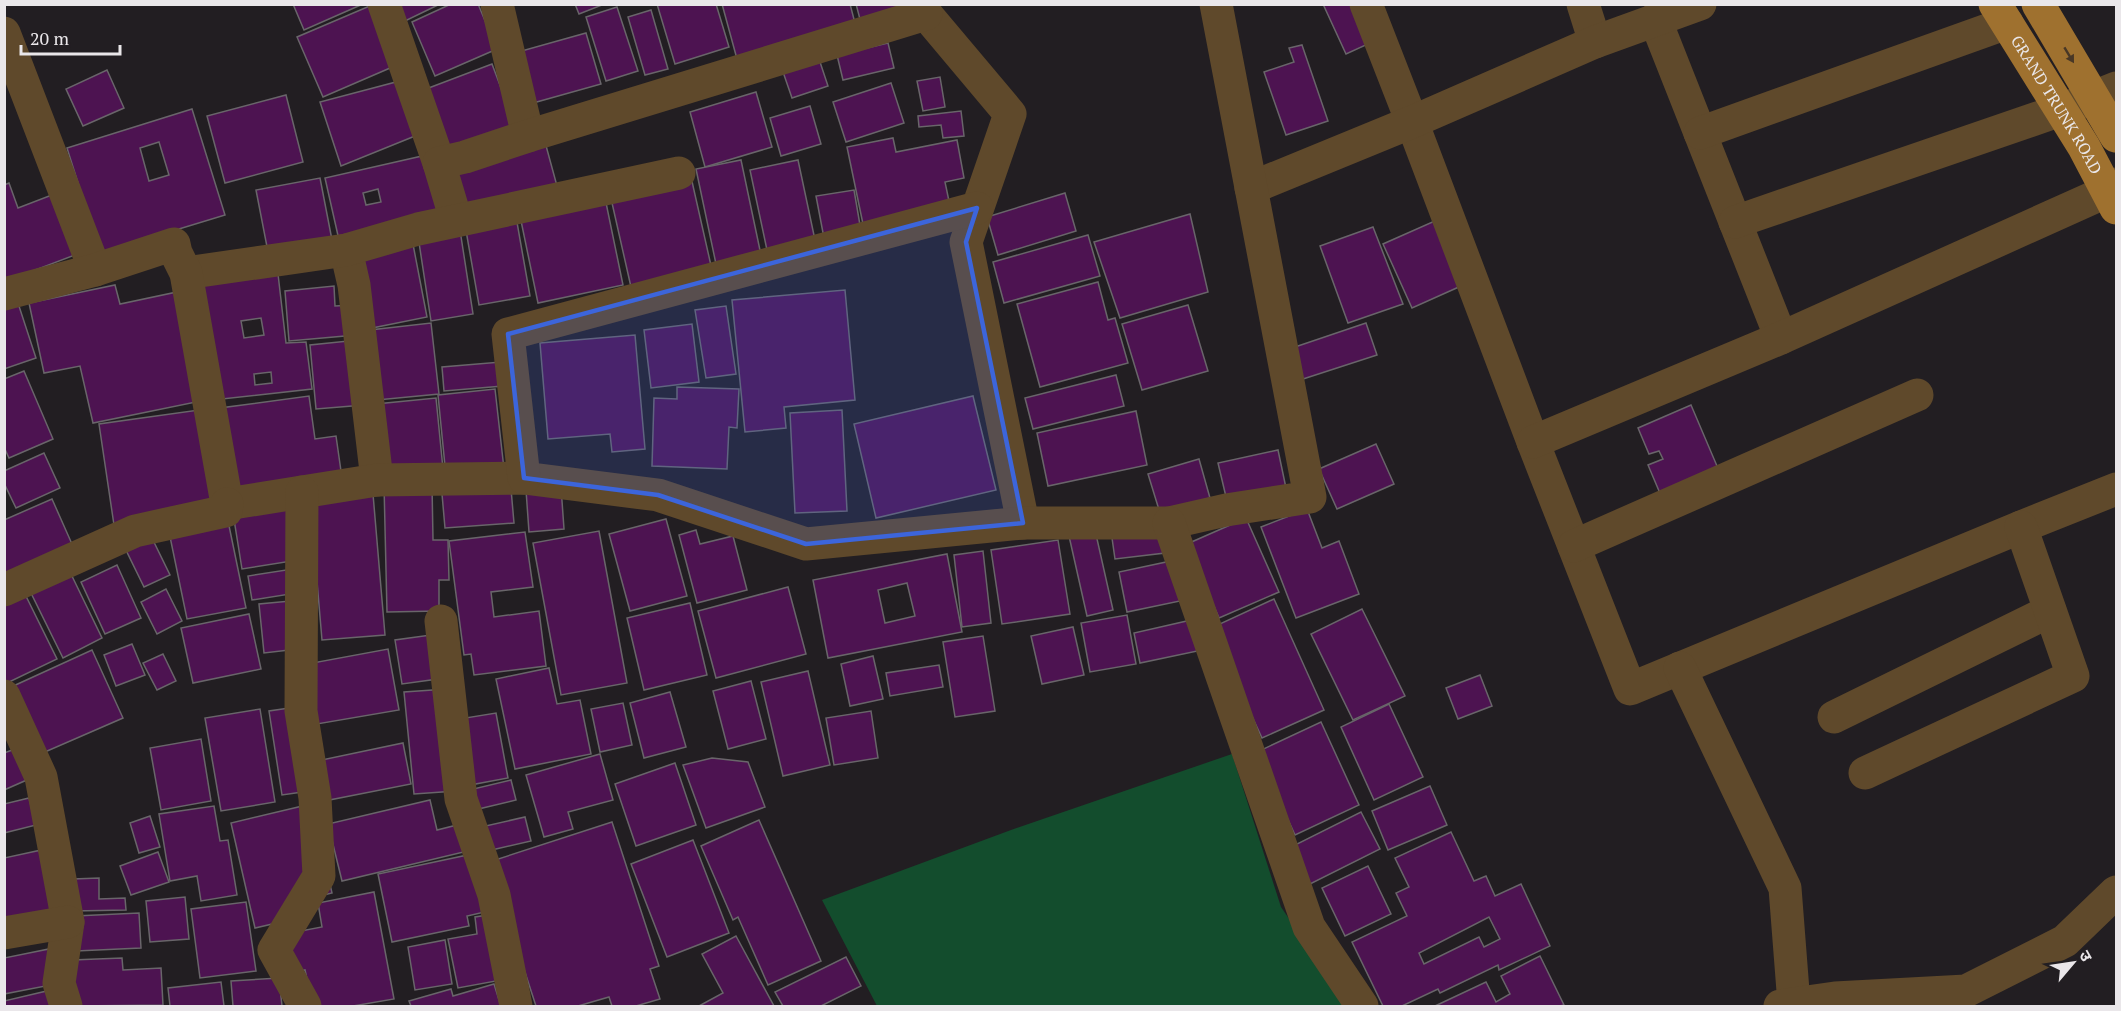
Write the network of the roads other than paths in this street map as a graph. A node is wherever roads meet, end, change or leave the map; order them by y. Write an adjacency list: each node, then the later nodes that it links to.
1 (384, 4): 19 (street)
2 (497, 4): 17 (street)
3 (1216, 4): 21 (street)
4 (1366, 4): 15 (street)
5 (1583, 4): 12 (street)
6 (1700, 4): 10 (street)
7 (2038, 4): 13 (main road, one-way to 13)
8 (924, 9): 17 (street); 23 (street)
9 (2001, 14): 14 (main road, GRAND TRUNK ROAD); 16 (street)
10 (1655, 19): 12 (street); 16 (street)
11 (4, 33): 27 (street)
12 (1596, 42): 15 (street)
13 (2105, 92): 14 (street); 18 (main road)
14 (2061, 110): 22 (main road, GRAND TRUNK ROAD); 25 (street)
15 (1412, 122): 21 (street); 32 (street)
16 (1700, 133): 25 (street)
17 (528, 135): 19 (street)
18 (2116, 136)
19 (439, 163): 24 (street)
20 (679, 172): 24 (street)
21 (1251, 188): 39 (street)
22 (2114, 194): 30 (street)
23 (977, 208): 33 (street); 38 (street)
24 (456, 220): 26 (street)
25 (1735, 222): 30 (street)
26 (346, 250): 28 (street); 34 (street)
27 (95, 270): 28 (street); 29 (street)
28 (186, 273): 37 (street)
29 (4, 294)
30 (1781, 338): 32 (street)
31 (1917, 395): 41 (street)
32 (1533, 442): 41 (street)
33 (524, 478): 34 (street); 38 (street)
34 (377, 480): 36 (street)
35 (2116, 489): 40 (street)
36 (302, 492): 37 (street); 54 (street)
37 (226, 504): 42 (street)
38 (1023, 523): 39 (street)
39 (1169, 523): 56 (street)
40 (2021, 527): 43 (street); 45 (street)
41 (1574, 546): 45 (street)
42 (4, 590)
43 (2050, 611): 47 (street); 48 (street)
44 (441, 621): 55 (street)
45 (1680, 668): 52 (street)
46 (4, 696): 50 (street)
47 (1834, 717)
48 (1865, 773)
49 (2116, 892): 52 (street)
50 (68, 922): 51 (street); 53 (street)
51 (4, 933)
52 (1787, 1005)
53 (66, 1006)
54 (305, 1006)
55 (516, 1006)
56 (1362, 1006)

